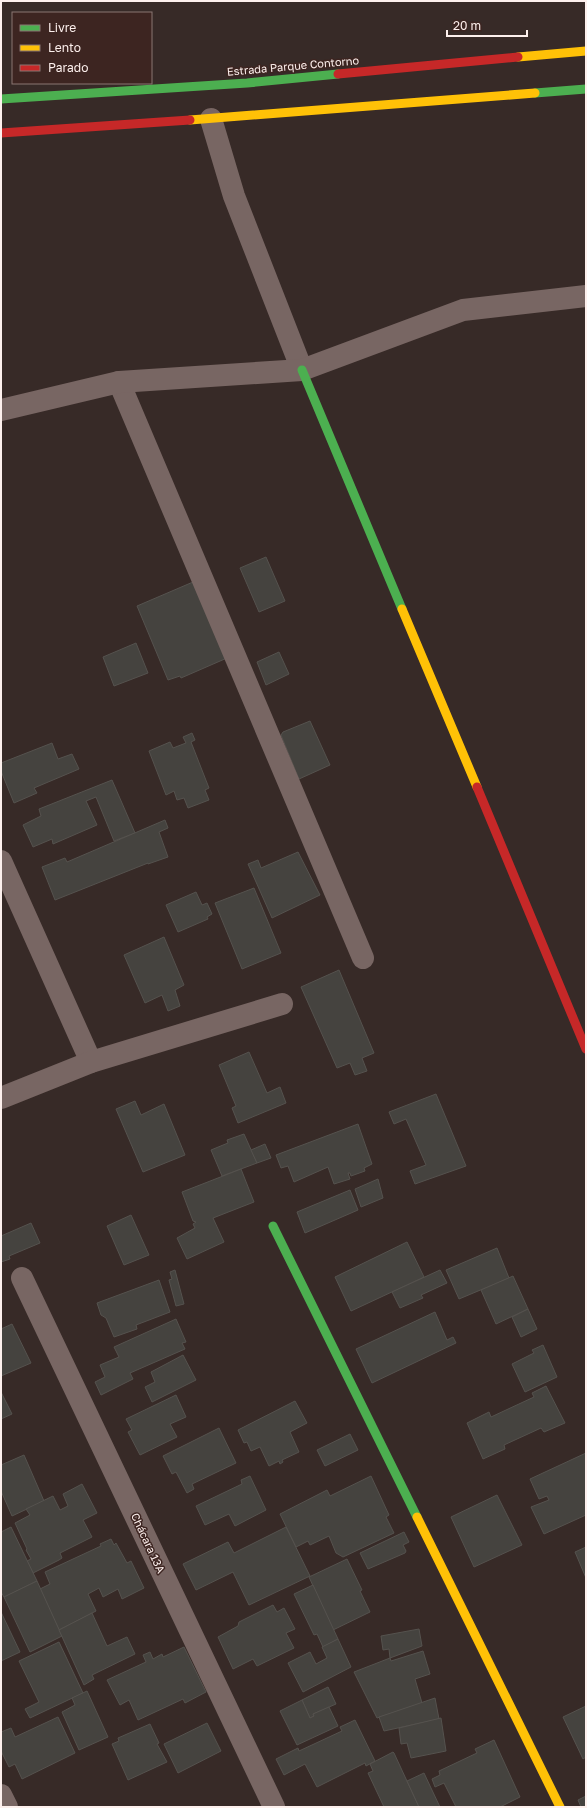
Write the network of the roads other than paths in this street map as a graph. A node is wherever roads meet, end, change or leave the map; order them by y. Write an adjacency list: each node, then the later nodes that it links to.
1 (586, 51): 3 (main road, Estrada Parque Contorno)
2 (586, 89): 4 (main road)
3 (1, 99)
4 (211, 119): 5 (main road); 7 (street)
5 (1, 133)
6 (586, 296): 7 (street)
7 (302, 370): 8 (street); 13 (main road)
8 (119, 382): 9 (street); 11 (street)
9 (1, 410)
10 (1, 861): 14 (street)
11 (363, 958)
12 (282, 1004): 14 (street)
13 (586, 1049)
14 (91, 1062): 15 (street)
15 (1, 1098)
16 (273, 1226): 21 (main road)
17 (22, 1278): 20 (street, Chácara 13A)
18 (1, 1795): 19 (street)
19 (7, 1807)
20 (274, 1807)
21 (560, 1807)

